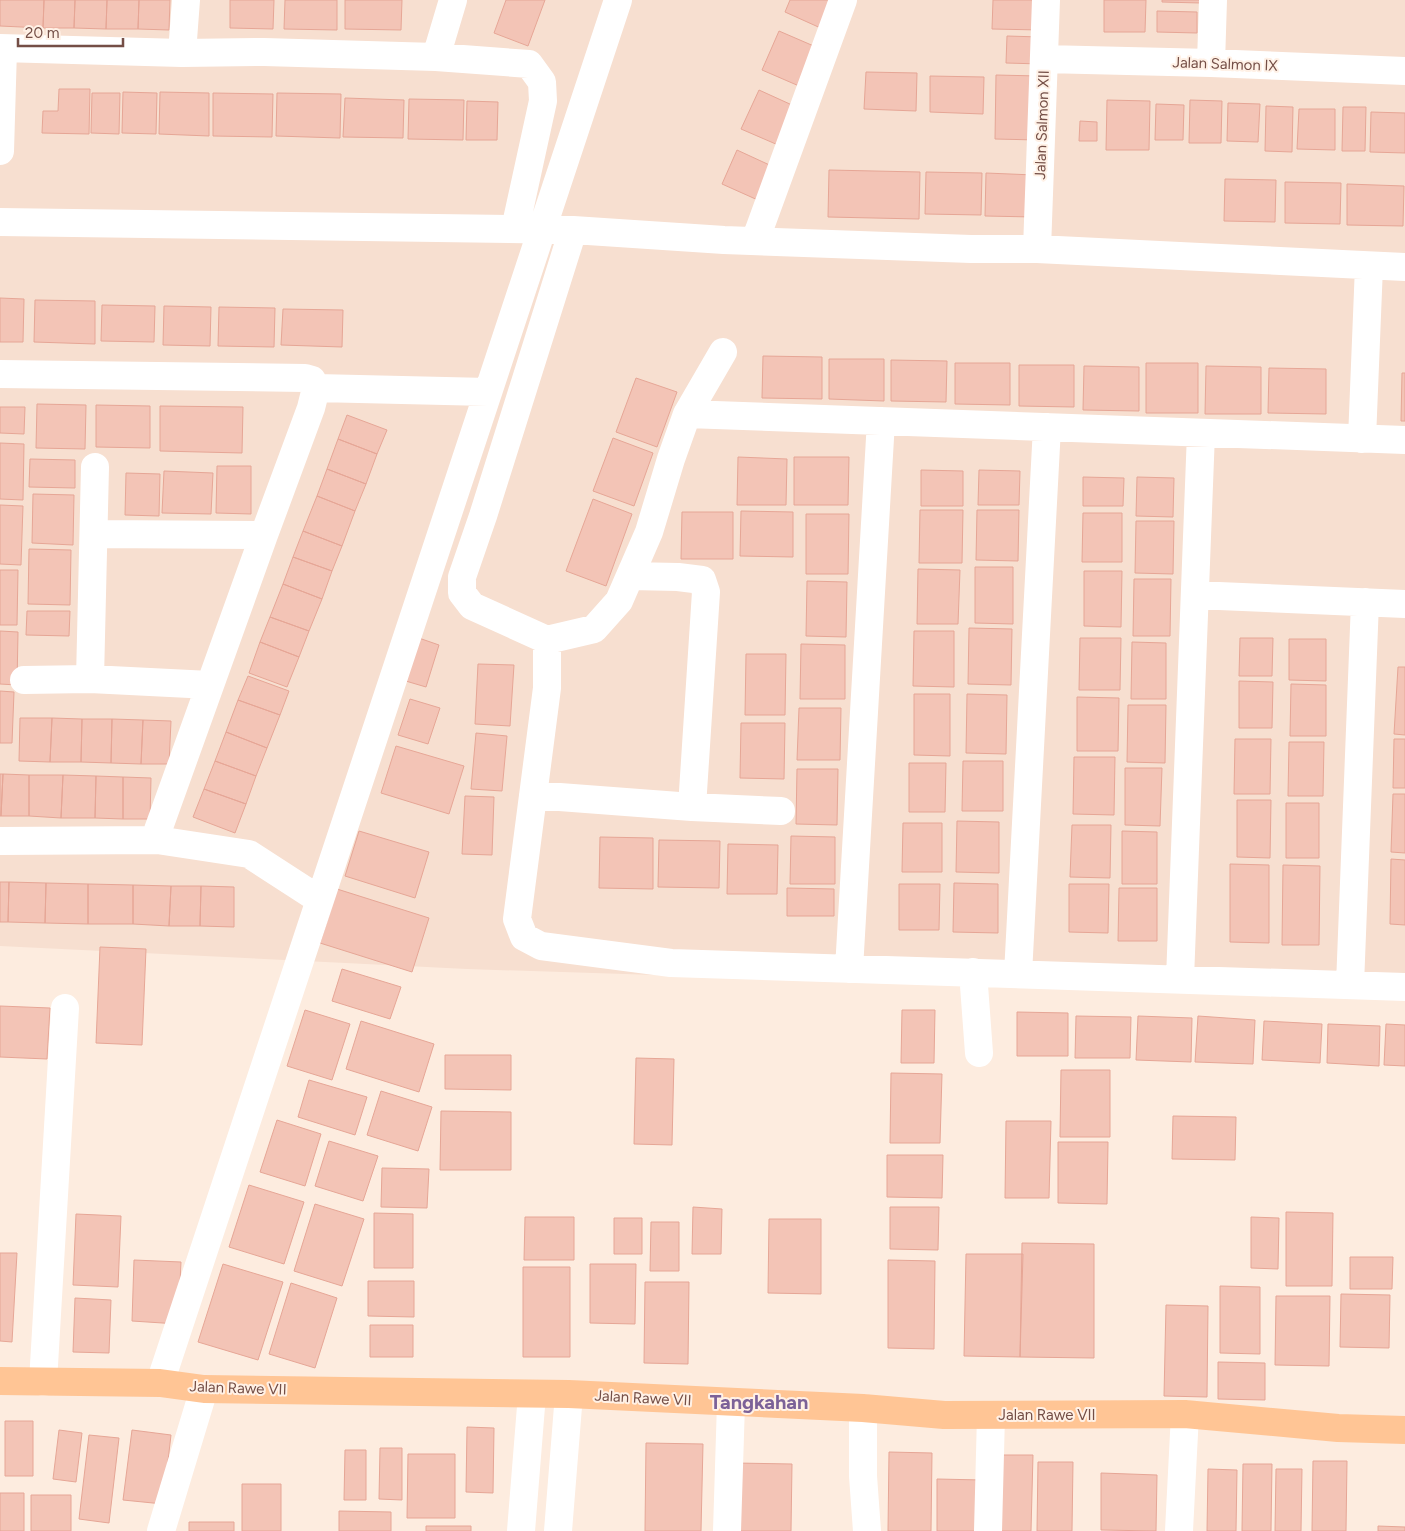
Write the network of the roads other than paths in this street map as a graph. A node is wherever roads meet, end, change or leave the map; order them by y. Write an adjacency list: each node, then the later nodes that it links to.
1 (186, 0): 8 (street)
2 (453, 0): 9 (street)
3 (618, 0): 16 (street)
4 (843, 0): 18 (street)
5 (1046, 0): 10 (street, Jalan Salmon XII)
6 (1213, 0): 11 (street)
7 (2, 48): 8 (street); 13 (street)
8 (182, 53): 9 (street)
9 (436, 57): 15 (street)
10 (1044, 59): 11 (street, Jalan Salmon IX); 19 (street, Jalan Salmon XII)
11 (1210, 63): 12 (street, Jalan Salmon IX)
12 (1405, 71)
13 (0, 151)
14 (0, 222): 15 (street)
15 (515, 229): 16 (street)
16 (542, 229): 17 (street); 25 (street)
17 (573, 230): 18 (street); 39 (street)
18 (755, 241): 19 (street)
19 (1037, 250): 20 (street)
20 (1369, 266): 21 (street); 30 (street)
21 (1405, 267)
22 (723, 352): 26 (street)
23 (0, 374): 24 (street)
24 (316, 388): 25 (street); 34 (street)
25 (488, 392): 48 (street)
26 (687, 414): 27 (street); 35 (street)
27 (881, 421): 28 (street); 49 (street)
28 (1046, 427): 29 (street); 51 (street)
29 (1201, 433): 30 (street); 36 (street)
30 (1362, 439): 31 (street)
31 (1405, 440)
32 (95, 467): 33 (street)
33 (94, 534): 34 (street); 40 (street)
34 (264, 535): 42 (street)
35 (630, 576): 39 (street); 44 (street)
36 (1195, 595): 37 (street); 52 (street)
37 (1365, 602): 38 (street); 53 (street)
38 (1405, 604)
39 (547, 640): 43 (street)
40 (90, 679): 41 (street); 42 (street)
41 (24, 680)
42 (210, 685): 46 (street)
43 (533, 795): 44 (street); 49 (street)
44 (692, 807): 45 (street)
45 (781, 811)
46 (157, 840): 47 (street); 48 (street)
47 (0, 841)
48 (320, 900): 59 (street)
49 (849, 969): 50 (street)
50 (973, 972): 51 (street); 56 (street)
51 (1018, 974): 52 (street)
52 (1180, 979): 53 (street)
53 (1350, 985): 54 (street)
54 (1405, 987)
55 (65, 1008): 58 (street)
56 (980, 1054)
57 (0, 1381): 58 (main road, Jalan Rawe VII)
58 (43, 1382): 59 (main road, Jalan Rawe VII)
59 (160, 1383): 60 (main road, Jalan Rawe VII)
60 (204, 1389): 61 (main road, Jalan Rawe VII); 68 (street)
61 (532, 1394): 62 (main road, Jalan Rawe VII); 69 (street)
62 (569, 1394): 63 (main road, Jalan Rawe VII); 70 (street)
63 (731, 1402): 64 (main road, Jalan Rawe VII); 71 (street)
64 (863, 1408): 66 (main road, Jalan Rawe VII); 72 (street)
65 (1186, 1414): 66 (main road, Jalan Rawe VII); 67 (main road, Jalan Rawe VII); 74 (street)
66 (991, 1415): 73 (street)
67 (1405, 1430)
68 (161, 1531)
69 (521, 1531)
70 (558, 1531)
71 (727, 1531)
72 (867, 1531)
73 (988, 1531)
74 (1179, 1531)

